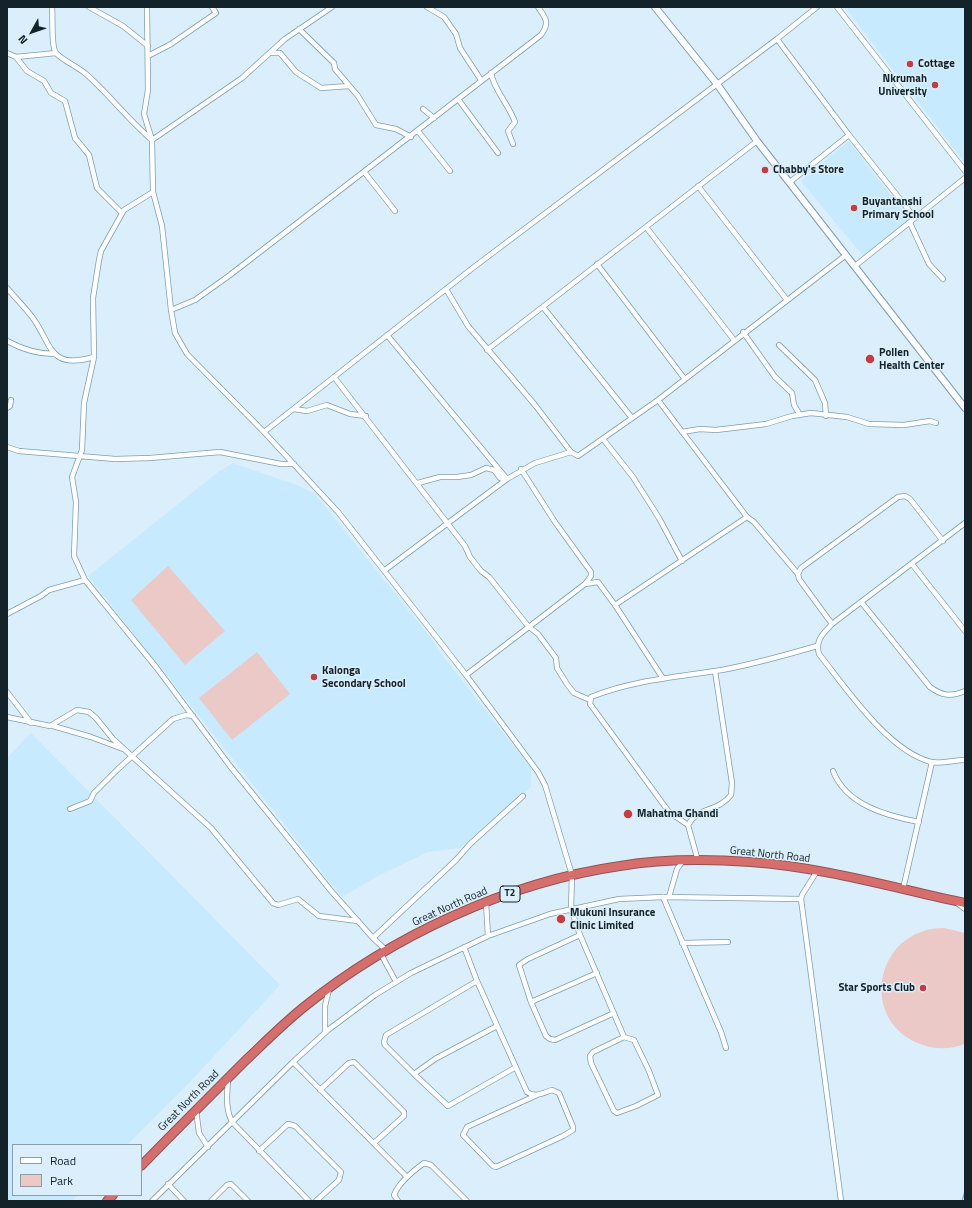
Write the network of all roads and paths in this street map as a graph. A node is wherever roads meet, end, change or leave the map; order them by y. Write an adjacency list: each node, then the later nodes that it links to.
1 (52, 7): 15 (street)
2 (89, 7): 13 (street)
3 (147, 7): 13 (street)
4 (212, 7): 17 (street)
5 (332, 7): 11 (street)
6 (427, 7): 20 (street)
7 (538, 7): 19 (street)
8 (655, 7): 21 (street)
9 (817, 7): 12 (street)
10 (837, 7): 34 (street)
11 (299, 29): 16 (street); 22 (street)
12 (777, 39): 21 (street); 27 (street)
13 (148, 46): 17 (street)
14 (7, 53): 18 (street)
15 (56, 53): 18 (street); 29 (street)
16 (270, 53): 22 (street); 29 (street)
17 (148, 56): 29 (street)
18 (16, 57): 41 (street)
19 (491, 73): 20 (street); 31 (street)
20 (481, 80): 23 (street)
21 (717, 84): 30 (street); 50 (street)
22 (349, 86): 28 (street)
23 (458, 99): 25 (street); 32 (street)
24 (423, 109): 25 (street)
25 (434, 118): 26 (street)
26 (418, 131): 28 (street); 33 (street)
27 (849, 135): 37 (street); 42 (street)
28 (411, 137): 35 (street)
29 (152, 140): 39 (street)
30 (757, 141): 37 (street); 38 (street)
31 (513, 144)
32 (498, 153)
33 (450, 171)
34 (965, 171)
35 (365, 173): 40 (street); 53 (street)
36 (965, 178): 42 (street)
37 (790, 182): 45 (street)
38 (698, 186): 44 (street); 51 (street)
39 (153, 192): 41 (street); 53 (street)
40 (395, 211)
41 (122, 213): 61 (street)
42 (915, 218): 43 (street)
43 (910, 223): 47 (street); 48 (street)
44 (646, 227): 46 (street); 56 (street)
45 (846, 255): 47 (street); 51 (street)
46 (597, 264): 52 (street); 63 (street)
47 (855, 266): 67 (street)
48 (943, 279)
49 (7, 288): 60 (street)
50 (446, 289): 55 (street); 59 (street)
51 (787, 300): 54 (street)
52 (543, 306): 59 (street); 72 (street)
53 (170, 310): 74 (street)
54 (743, 332): 56 (street); 69 (street)
55 (387, 335): 62 (street); 82 (street)
56 (734, 340): 63 (street)
57 (7, 341): 60 (street)
58 (779, 345): 71 (street)
59 (486, 350): 78 (street)
60 (54, 354): 61 (street)
61 (94, 357): 79 (street)
62 (334, 376): 68 (street); 70 (street)
63 (684, 378): 65 (street)
64 (11, 400): 66 (street)
65 (658, 400): 72 (street); 75 (street)
66 (7, 408)
67 (965, 408)
68 (294, 409): 70 (street); 74 (street)
69 (800, 415): 71 (street); 75 (street)
70 (366, 416): 83 (street)
71 (826, 416): 73 (street)
72 (632, 418): 76 (street)
73 (936, 422)
74 (264, 432): 80 (street)
75 (682, 432): 84 (street)
76 (603, 439): 78 (street); 88 (street)
77 (7, 447): 79 (street)
78 (571, 452): 81 (street)
79 (79, 456): 80 (street); 93 (street)
80 (294, 464): 90 (street)
81 (521, 469): 82 (street); 91 (street)
82 (507, 479): 83 (street); 85 (street)
83 (418, 484): 85 (street)
84 (747, 518): 88 (street); 92 (street)
85 (448, 523): 90 (street); 100 (street)
86 (964, 525): 87 (street)
87 (942, 541): 89 (street); 92 (street)
88 (682, 561): 97 (street)
89 (912, 564): 96 (street); 101 (street)
90 (385, 570): 104 (street)
91 (592, 574): 94 (street); 95 (street)
92 (798, 574): 99 (street)
93 (84, 580): 98 (street); 109 (street)
94 (598, 582): 95 (street); 97 (street)
95 (585, 584): 100 (street)
96 (862, 602): 99 (street); 106 (street)
97 (615, 605): 105 (street)
98 (7, 614)
99 (832, 624): 102 (street)
100 (528, 626): 104 (street); 108 (street)
101 (965, 631)
102 (817, 646): 103 (street); 116 (street)
103 (715, 671): 105 (street); 121 (street)
104 (466, 675): 125 (street)
105 (662, 677): 108 (street)
106 (965, 691)
107 (7, 692): 111 (street)
108 (590, 700): 121 (street)
109 (193, 716): 114 (street); 134 (street)
110 (7, 717): 111 (street)
111 (31, 723): 112 (street)
112 (53, 726): 113 (street); 113 (street)
113 (126, 751): 114 (street)
114 (133, 757): 119 (street); 134 (street)
115 (965, 760): 116 (street)
116 (932, 762): 120 (street)
117 (833, 771): 120 (street)
118 (523, 796): 137 (street)
119 (70, 809)
120 (919, 822): 126 (street)
121 (688, 825): 123 (street)
122 (682, 861): 123 (highway, Great North Road / T2); 125 (highway, Great North Road / T2); 127 (street)
123 (698, 861): 124 (highway, Great North Road / T2)
124 (817, 871): 126 (highway, Great North Road / T2); 128 (street)
125 (572, 875): 130 (highway, Great North Road / T2); 132 (street)
126 (904, 889): 129 (highway, Great North Road / T2)
127 (666, 897): 128 (street); 132 (street); 139 (street)
128 (801, 899): 174 (street)
129 (954, 901): 131 (highway, Great North Road / T2); 133 (street)
130 (486, 903): 136 (street); 141 (highway, Great North Road / T2)
131 (965, 903)
132 (571, 909): 135 (street); 136 (street)
133 (965, 909)
134 (358, 921): 137 (street)
135 (580, 935): 142 (street); 146 (street)
136 (488, 936): 140 (street)
137 (373, 938): 141 (street)
138 (728, 942): 139 (street)
139 (682, 943): 151 (street)
140 (464, 947): 143 (street); 144 (street)
141 (384, 953): 144 (street); 145 (highway, Great North Road / T2)
142 (597, 973): 146 (street); 147 (street)
143 (477, 981): 148 (street); 154 (street)
144 (396, 982): 149 (street)
145 (330, 988): 149 (street); 155 (highway, Great North Road / T2)
146 (531, 1002): 147 (street)
147 (614, 1013): 150 (street)
148 (497, 1026): 153 (street); 154 (street)
149 (325, 1032): 152 (street)
150 (624, 1036): 150 (street)
151 (726, 1048)
152 (293, 1062): 156 (street); 159 (street)
153 (516, 1067): 154 (street); 157 (street)
154 (414, 1074)
155 (228, 1078): 158 (highway, Great North Road / T2); 159 (street)
156 (320, 1090): 160 (street); 160 (street)
157 (537, 1095): 157 (street)
158 (196, 1110): 161 (street); 163 (highway, Great North Road / T2)
159 (233, 1123): 161 (street); 162 (street)
160 (374, 1143): 164 (street)
161 (208, 1147): 165 (street)
162 (259, 1151): 170 (street); 171 (street)
163 (142, 1165)
164 (407, 1177): 172 (street); 173 (street)
165 (168, 1184): 166 (street); 167 (street)
166 (152, 1201)
167 (184, 1201)
168 (211, 1201): 169 (street)
169 (248, 1201)
170 (309, 1201)
171 (316, 1201)
172 (398, 1201)
173 (467, 1201)
174 (840, 1201)

